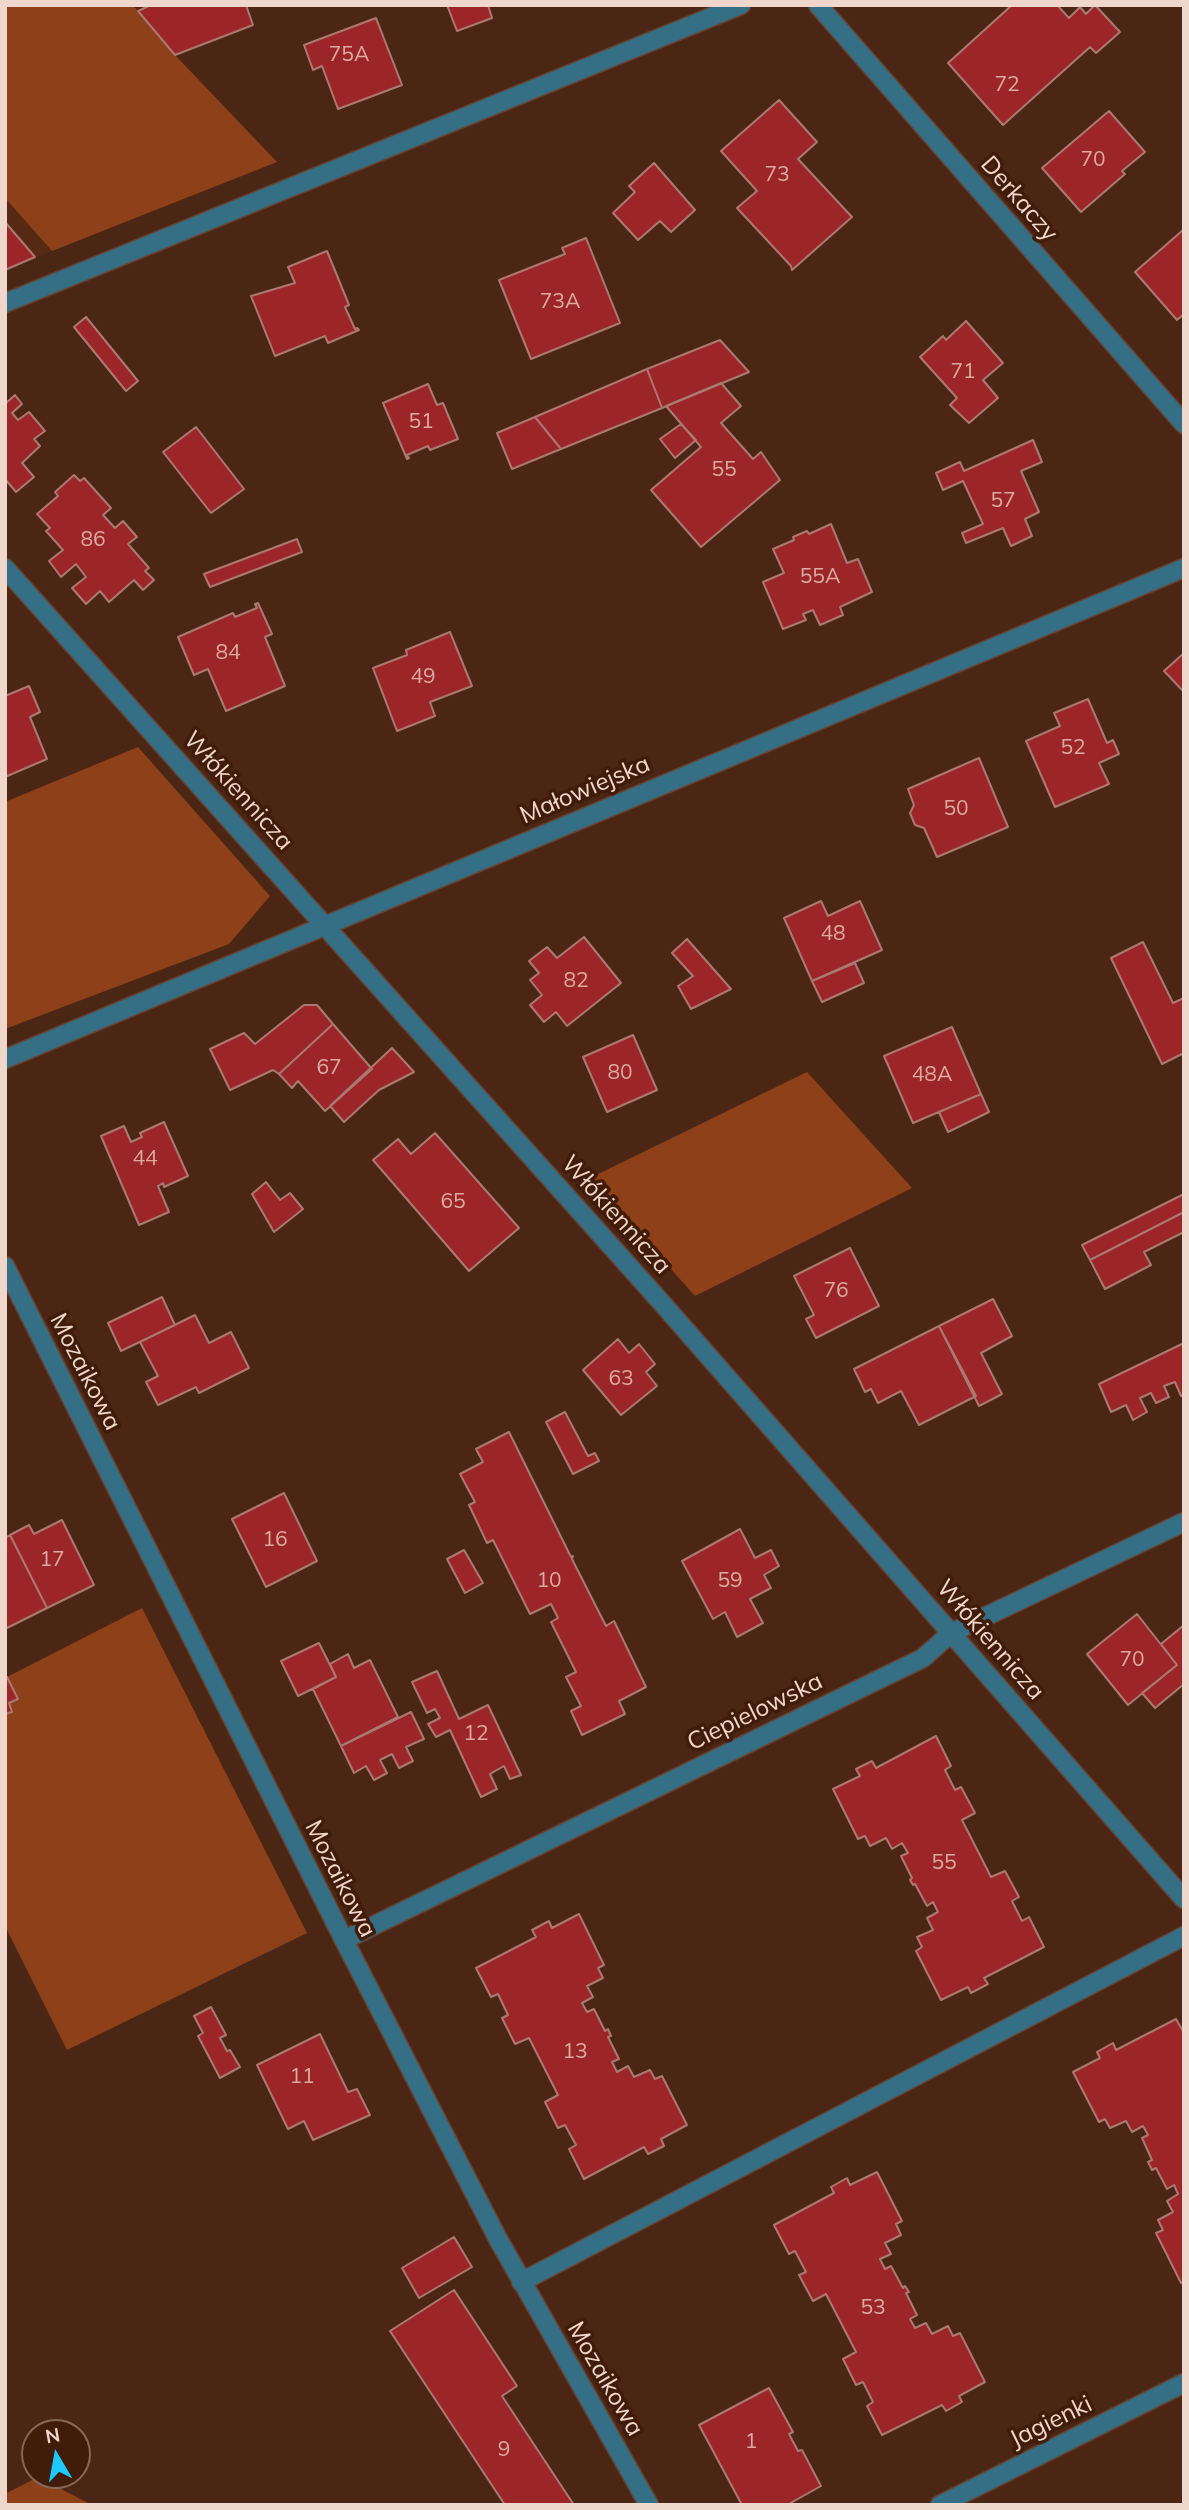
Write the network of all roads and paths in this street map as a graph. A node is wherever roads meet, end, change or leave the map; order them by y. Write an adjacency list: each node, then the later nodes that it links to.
1 (741, 5): 3 (street)
2 (818, 5): 4 (street, Derkaczy)
3 (5, 303)
4 (1184, 424)
5 (5, 568): 7 (street, Włókiennicza)
6 (1184, 568): 7 (street, Małowiejska)
7 (324, 924): 8 (street, Małowiejska); 11 (street, Włókiennicza)
8 (5, 1059)
9 (5, 1265): 14 (street, Mozaikowa)
10 (1184, 1522): 11 (street, Ciepielowska)
11 (951, 1633): 12 (street, Włókiennicza); 14 (street, Ciepielowska)
12 (1184, 1899)
13 (1184, 1936): 15 (street)
14 (344, 1940): 15 (street, Mozaikowa)
15 (522, 2282): 17 (street, Mozaikowa)
16 (1184, 2384): 18 (street, Jagienki)
17 (649, 2505)
18 (940, 2505)

